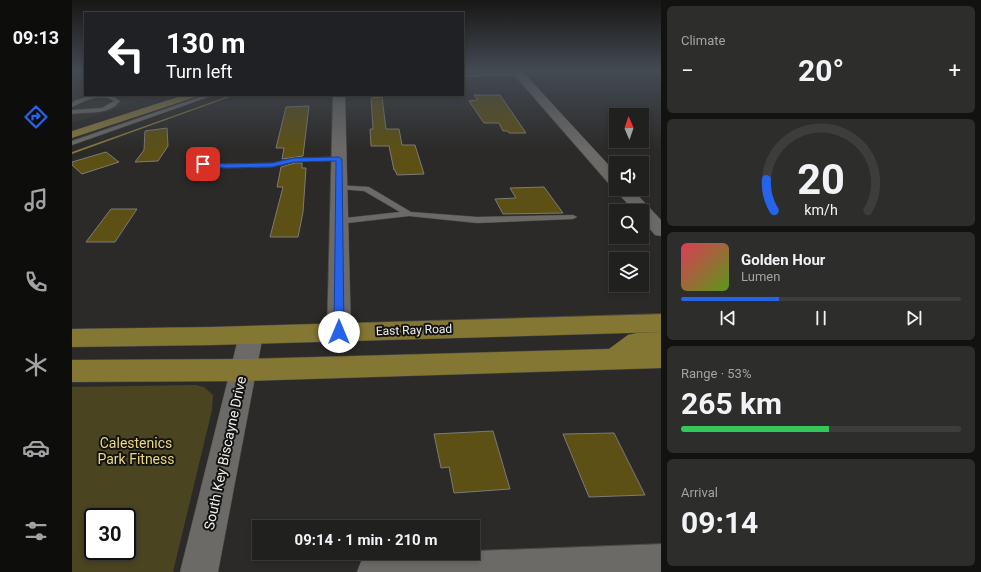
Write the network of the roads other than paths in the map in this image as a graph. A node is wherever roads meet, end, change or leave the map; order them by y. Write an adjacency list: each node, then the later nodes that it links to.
1 (98, 97): 6 (lane)
2 (110, 97): 7 (lane)
3 (206, 97): 8 (lane)
4 (339, 97): 9 (street)
5 (539, 97): 11 (street)
6 (72, 104)
7 (74, 110)
8 (72, 143)
9 (339, 159): 10 (lane); 12 (street)
10 (191, 167)
11 (609, 174)
12 (339, 187): 14 (lane); 16 (street)
13 (630, 196): 17 (street)
14 (408, 214): 15 (lane); 16 (lane)
15 (573, 217)
16 (339, 222): 19 (street)
17 (659, 226)
18 (661, 322): 19 (main road, East Ray Road)
19 (339, 332): 20 (main road, East Ray Road)
20 (251, 335): 21 (main road, East Ray Road); 25 (street, South Key Biscayne Drive)
21 (72, 338)
22 (661, 341): 24 (main road)
23 (661, 358): 24 (main road)
24 (615, 359): 25 (main road)
25 (243, 370): 26 (main road); 28 (street, South Key Biscayne Drive)
26 (72, 371)
27 (661, 562): 29 (street)
28 (199, 572)
29 (375, 572)

